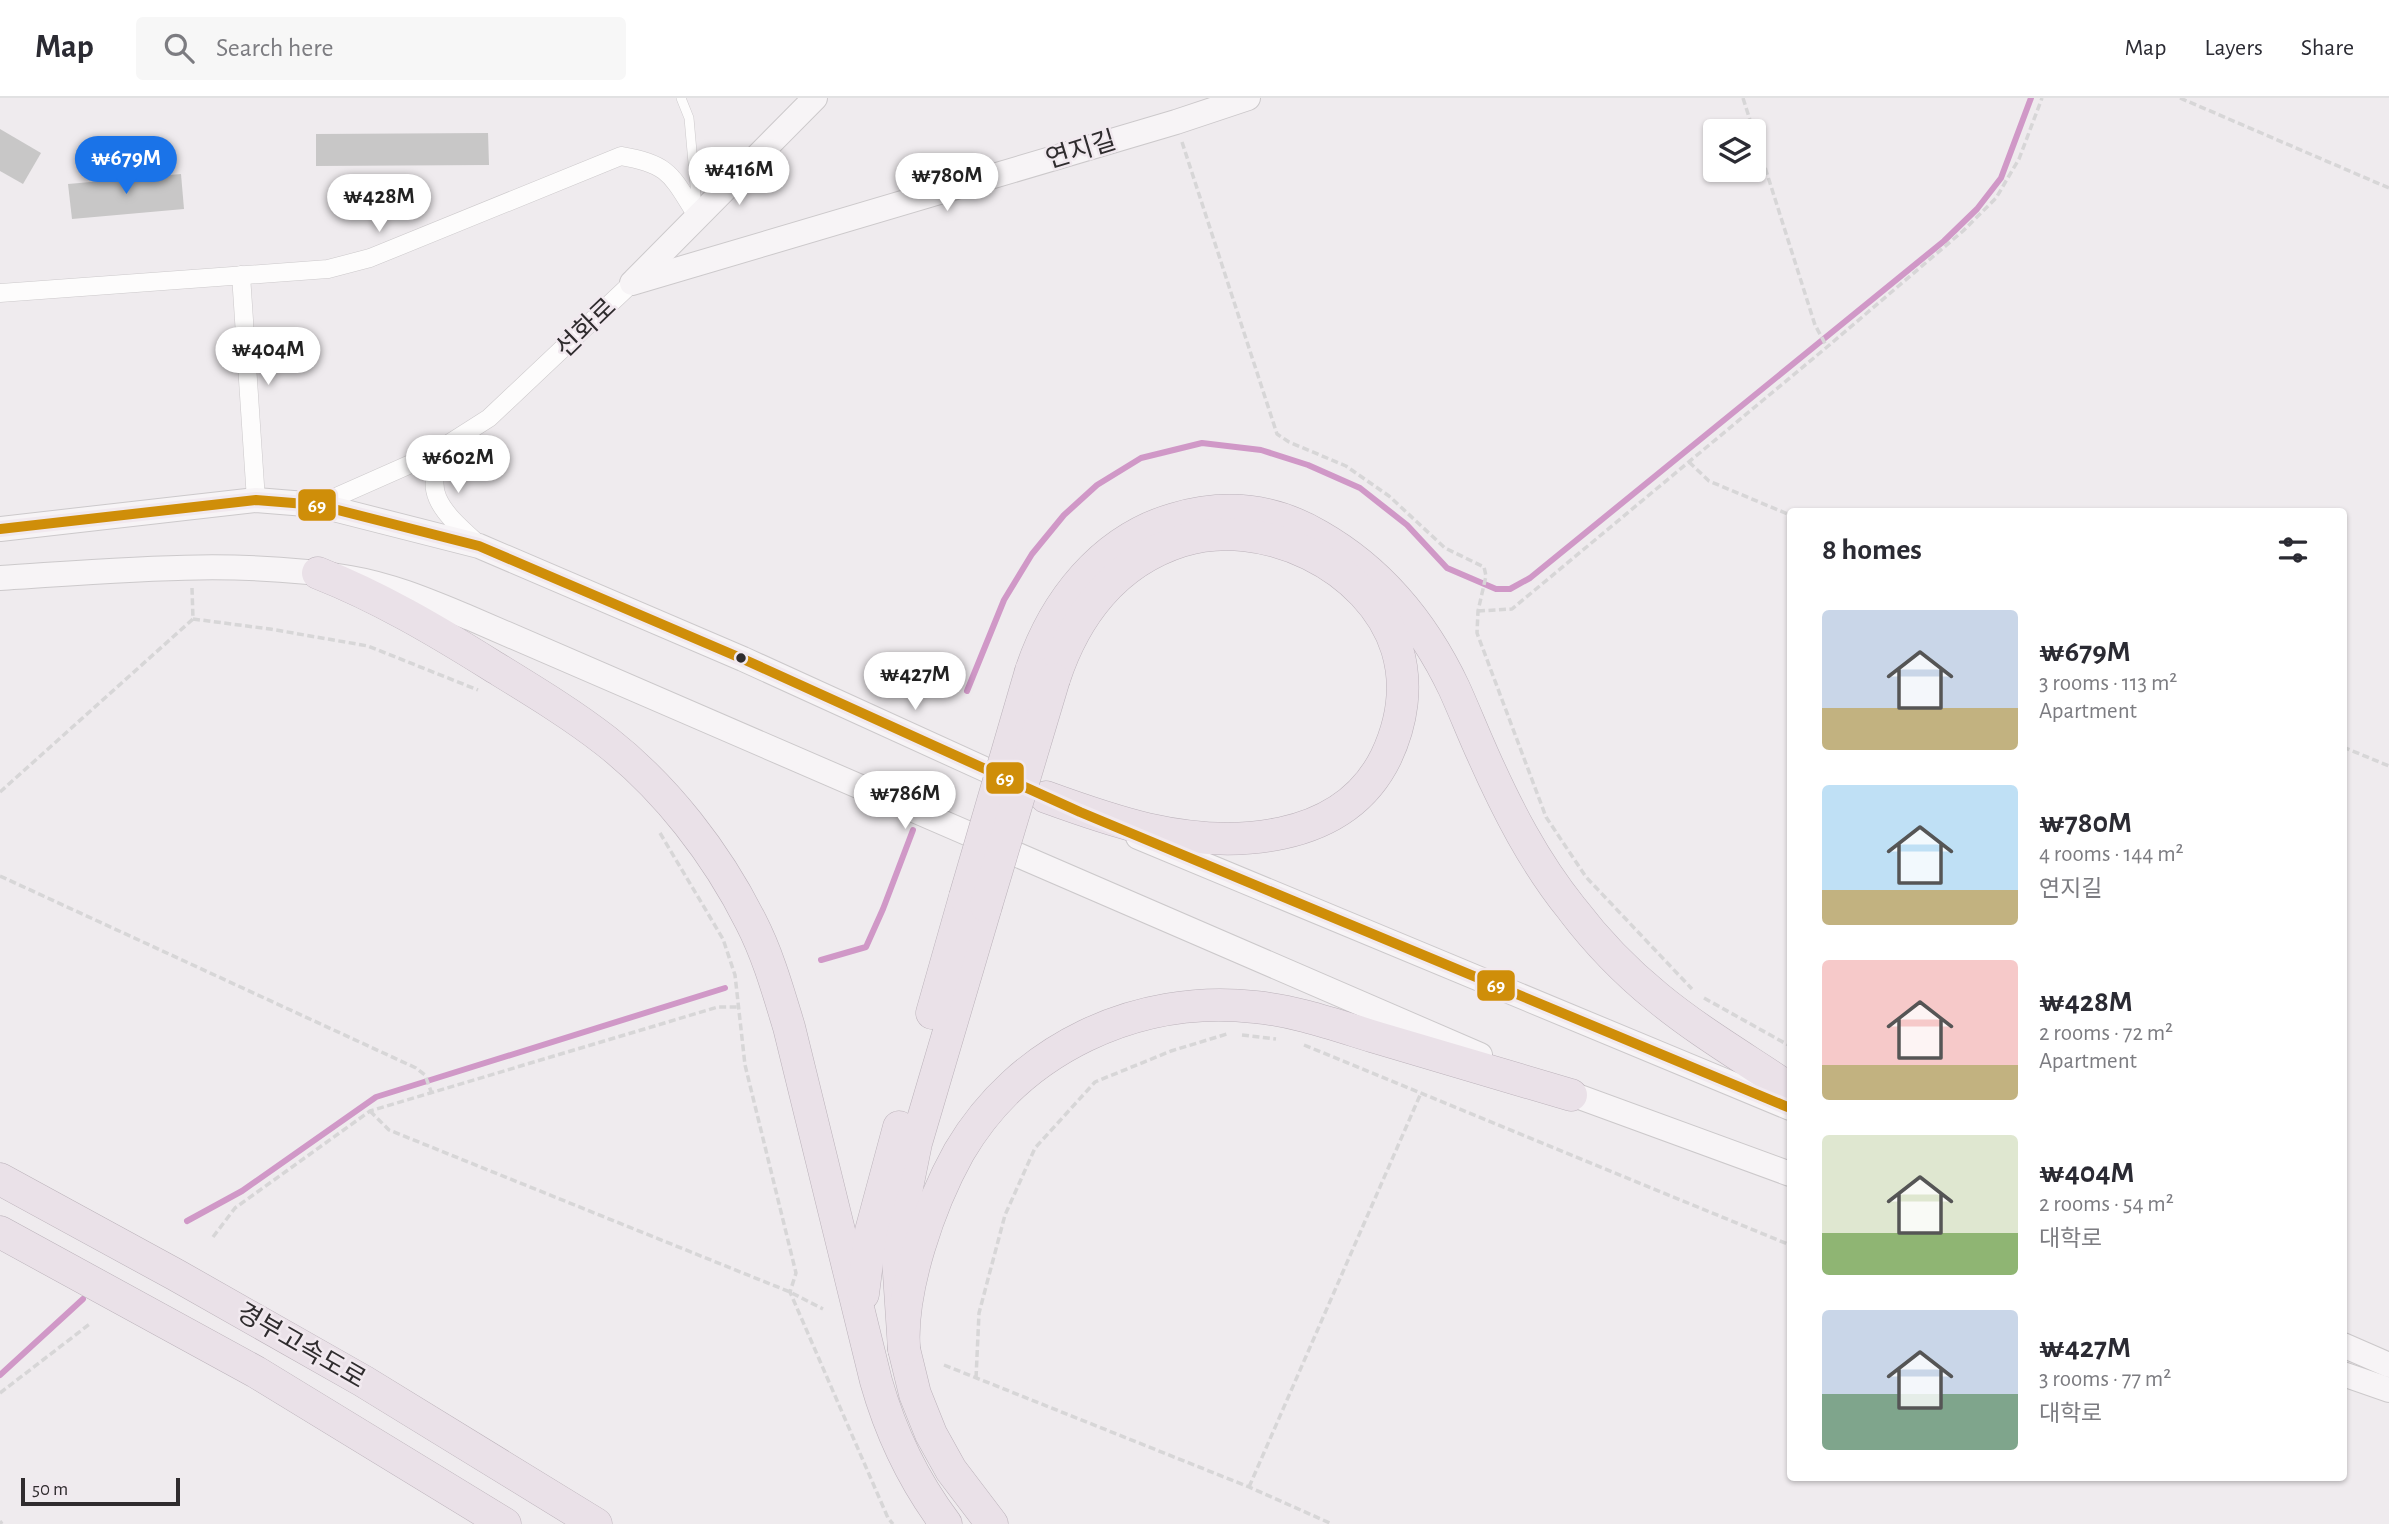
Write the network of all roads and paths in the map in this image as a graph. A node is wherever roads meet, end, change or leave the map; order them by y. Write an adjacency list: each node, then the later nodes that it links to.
1 (681, 98): 9 (lane)
2 (815, 98): 9 (main road, 선화로)
3 (1248, 98): 7 (main road, 연지길)
4 (1743, 98): 13 (path)
5 (2042, 98): 13 (path)
6 (2180, 98): 8 (path)
7 (1176, 122): 11 (main road, 연지길); 24 (path)
8 (2389, 188)
9 (698, 217): 10 (street); 11 (main road, 선화로)
10 (241, 275): 12 (street); 16 (street)
11 (632, 283): 14 (street, 선화로)
12 (0, 293)
13 (1827, 347): 15 (path)
14 (456, 439): 17 (street, 선화로); 20 (street)
15 (1689, 462): 18 (path); 24 (path)
16 (256, 500): 17 (main road); 19 (main road)
17 (318, 505): 20 (main road)
18 (1787, 514)
19 (0, 529)
20 (480, 546): 31 (main road)
21 (191, 569): 22 (main road); 23 (main road); 25 (path)
22 (318, 573): 44 (main road); 56 (highway)
23 (0, 578)
24 (1478, 611): 40 (path)
25 (193, 619): 27 (path); 30 (path)
26 (1042, 675): 31 (highway); 34 (highway, bridge); 41 (highway)
27 (479, 690)
28 (2347, 749): 29 (path)
29 (2389, 766)
30 (0, 792)
31 (1046, 797): 45 (main road)
32 (660, 833): 35 (path)
33 (0, 876): 43 (path)
34 (976, 901): 56 (highway); 57 (highway)
35 (738, 1007): 43 (path); 52 (path)
36 (1228, 1033): 61 (path)
37 (1242, 1035): 38 (path)
38 (1281, 1039)
39 (1294, 1041): 42 (path)
40 (1787, 1044)
41 (1787, 1088)
42 (1421, 1093): 51 (path); 64 (path)
43 (432, 1094): 46 (path)
44 (1571, 1095): 47 (main road); 57 (highway)
45 (1787, 1107)
46 (370, 1111): 50 (path); 52 (path)
47 (1787, 1173)
48 (0, 1180): 66 (highway, 경부고속도로)
49 (0, 1232): 65 (highway, 경부고속도로)
50 (213, 1237)
51 (1787, 1244)
52 (790, 1292): 53 (path); 67 (path)
53 (823, 1309)
54 (92, 1323): 63 (path)
55 (2347, 1347): 59 (main road)
56 (869, 1348): 68 (highway)
57 (904, 1349): 69 (highway)
58 (944, 1365): 61 (path)
59 (2389, 1365)
60 (2347, 1375): 62 (main road)
61 (975, 1378): 64 (path)
62 (2389, 1390)
63 (0, 1393)
64 (1249, 1487): 70 (path)
65 (505, 1524)
66 (596, 1524)
67 (893, 1524)
68 (946, 1524)
69 (992, 1524)
70 (1332, 1524)

